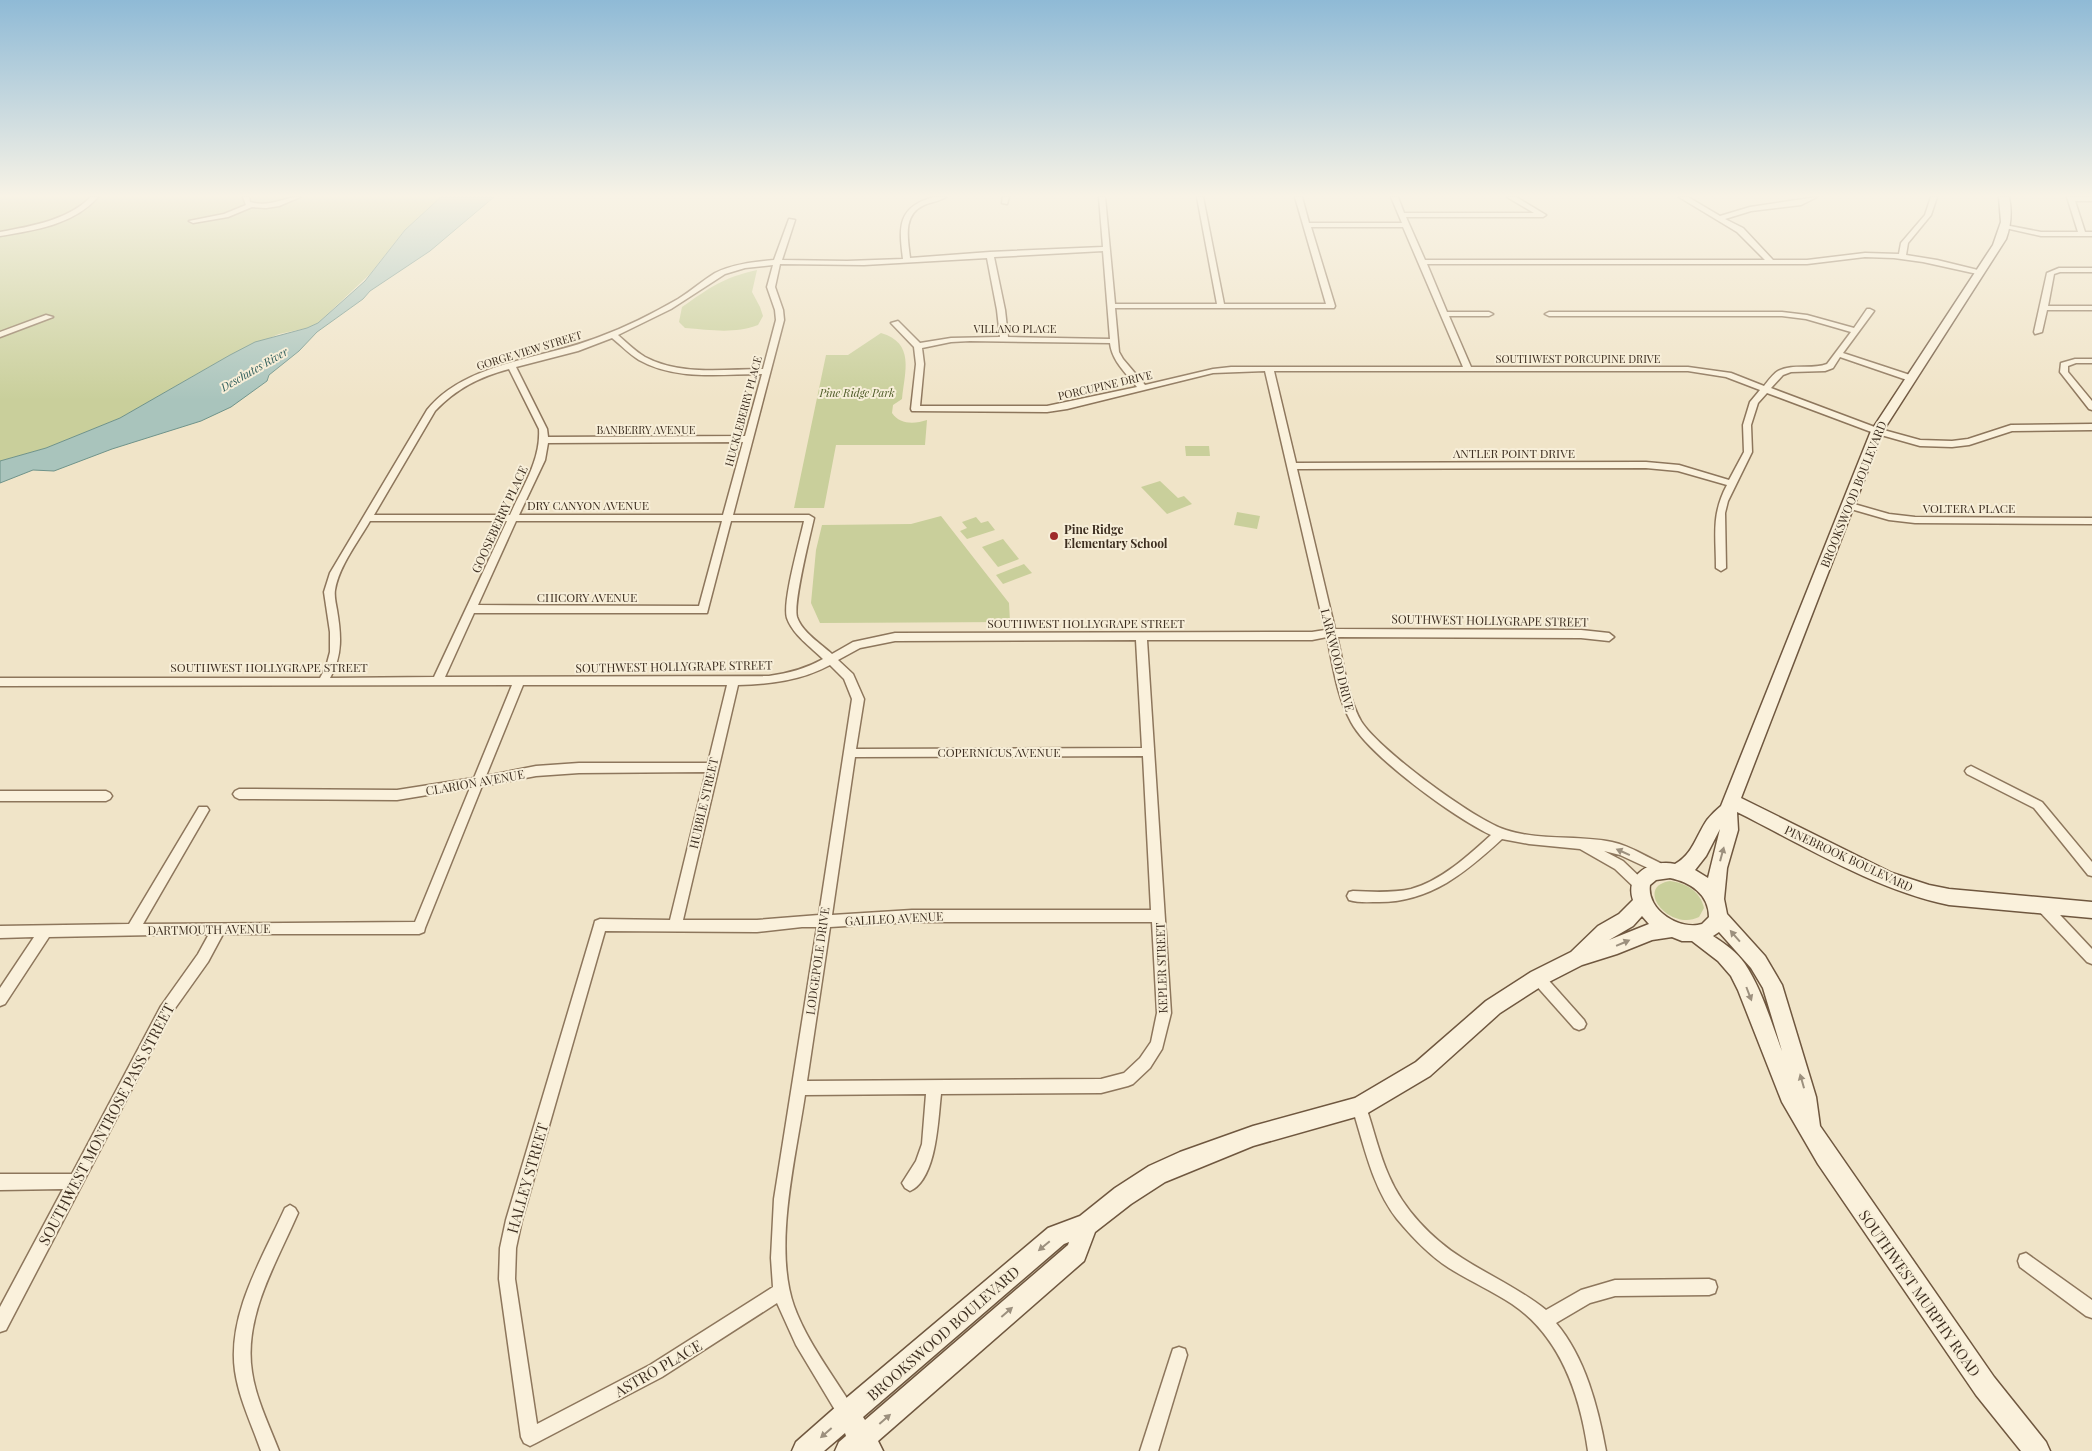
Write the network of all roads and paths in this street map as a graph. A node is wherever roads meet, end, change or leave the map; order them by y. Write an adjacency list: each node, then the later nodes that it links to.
1 (776, 264): 34 (street, HUCKLEBERRY PLACE)
2 (757, 265): 25 (street, GORGE VIEW STREET)
3 (992, 265): 26 (street)
4 (1108, 265): 12 (street)
5 (1213, 265): 13 (street)
6 (1318, 265): 13 (street)
7 (1423, 265): 17 (street)
8 (1950, 265): 11 (street)
9 (1985, 265): 11 (main road, BROOKSWOOD BOULEVARD)
10 (2092, 270): 14 (street)
11 (1979, 273): 35 (main road, BROOKSWOOD BOULEVARD)
12 (1112, 306): 13 (street); 27 (street)
13 (1221, 306)
14 (2042, 308): 15 (street); 23 (street)
15 (2092, 308)
16 (1870, 311): 22 (street)
17 (1444, 314): 18 (street); 33 (street)
18 (1490, 314)
19 (1550, 314): 22 (street)
20 (49, 317): 24 (street)
21 (895, 323): 28 (street)
22 (1856, 331): 29 (street)
23 (2038, 332)
24 (0, 335)
25 (613, 335): 31 (street, GORGE VIEW STREET); 34 (street)
26 (1004, 339): 27 (street, VILLANO PLACE); 28 (street, VILLANO PLACE)
27 (1114, 341): 36 (street)
28 (918, 346): 36 (street, PORCUPINE DRIVE)
29 (1838, 354): 35 (street); 37 (street)
30 (2092, 361): 38 (street)
31 (512, 367): 42 (street); 46 (street, GORGE VIEW STREET)
32 (1269, 369): 33 (street, SOUTHWEST PORCUPINE DRIVE); 36 (street, PORCUPINE DRIVE); 43 (street, LARKWOOD DRIVE)
33 (1468, 369): 37 (street, SOUTHWEST PORCUPINE DRIVE)
34 (765, 371): 41 (street, HUCKLEBERRY PLACE)
35 (1910, 378): 40 (main road, BROOKSWOOD BOULEVARD)
36 (1143, 388)
37 (1765, 389): 40 (street, SOUTHWEST PORCUPINE DRIVE); 44 (street)
38 (2092, 407)
39 (2092, 427): 40 (street, SOUTHWEST PORCUPINE DRIVE)
40 (1876, 431): 45 (main road, BROOKSWOOD BOULEVARD)
41 (747, 439): 42 (street, BANBERRY AVENUE); 48 (street, HUCKLEBERRY PLACE)
42 (544, 440): 47 (street, GOOSEBERRY PLACE)
43 (1292, 466): 44 (street, ANTLER POINT DRIVE); 54 (street, LARKWOOD DRIVE)
44 (1733, 484): 51 (street)
45 (1847, 505): 50 (street, VOLTERA PLACE); 71 (main road, BROOKSWOOD BOULEVARD)
46 (367, 518): 47 (street, DRY CANYON AVENUE); 58 (street, GORGE VIEW STREET)
47 (513, 518): 48 (street, DRY CANYON AVENUE); 52 (street, GOOSEBERRY PLACE)
48 (726, 518): 49 (street, DRY CANYON AVENUE); 53 (street, HUCKLEBERRY PLACE)
49 (809, 518): 57 (street, LODGEPOLE DRIVE)
50 (2092, 521)
51 (1721, 568)
52 (471, 609): 53 (street, CHICORY AVENUE); 59 (street, GOOSEBERRY PLACE)
53 (703, 610)
54 (1331, 633): 55 (street, SOUTHWEST HOLLYGRAPE STREET); 56 (street, SOUTHWEST HOLLYGRAPE STREET); 73 (street, LARKWOOD DRIVE)
55 (1141, 636): 57 (street, SOUTHWEST HOLLYGRAPE STREET); 63 (street, KEPLER STREET)
56 (1609, 637)
57 (831, 659): 61 (street, SOUTHWEST HOLLYGRAPE STREET); 64 (street, LODGEPOLE DRIVE)
58 (323, 680): 59 (street, SOUTHWEST HOLLYGRAPE STREET); 62 (street, SOUTHWEST HOLLYGRAPE STREET)
59 (438, 680): 60 (street, SOUTHWEST HOLLYGRAPE STREET)
60 (519, 681): 61 (street, SOUTHWEST HOLLYGRAPE STREET); 67 (street)
61 (733, 681): 65 (street, HUBBLE STREET)
62 (0, 682)
63 (1149, 752): 64 (street, COPERNICUS AVENUE); 82 (street, KEPLER STREET)
64 (850, 753): 83 (street, LODGEPOLE DRIVE)
65 (712, 767): 67 (street, CLARION AVENUE); 85 (street, HUBBLE STREET)
66 (1971, 771): 76 (street)
67 (479, 782): 68 (street, CLARION AVENUE); 86 (street, DARTMOUTH AVENUE)
68 (239, 794)
69 (0, 796): 70 (street)
70 (106, 796)
71 (1730, 805): 75 (main road, BROOKSWOOD BOULEVARD); 79 (main road, PINEBROOK BOULEVARD); 80 (main road, BROOKSWOOD BOULEVARD, one-way to 71)
72 (203, 810): 88 (street)
73 (1500, 833): 74 (street, LARKWOOD DRIVE); 78 (street)
74 (1579, 844): 75 (street, LARKWOOD DRIVE, one-way to 74); 77 (street, LARKWOOD DRIVE)
75 (1670, 871): 77 (main road); 80 (main road)
76 (2092, 871)
77 (1641, 894): 87 (main road); 92 (main road, BROOKSWOOD BOULEVARD)
78 (1353, 896)
79 (2042, 905): 81 (main road, PINEBROOK BOULEVARD); 93 (street)
80 (1716, 908): 91 (main road); 100 (main road, SOUTHWEST MURPHY ROAD, one-way to 80)
81 (2092, 910)
82 (1159, 916): 83 (street, GALILEO AVENUE); 97 (street, KEPLER STREET)
83 (823, 921): 85 (street, GALILEO AVENUE); 98 (street, LODGEPOLE DRIVE)
84 (600, 925): 85 (street, GALILEO AVENUE); 114 (street, HALLEY STREET)
85 (675, 925)
86 (219, 928): 88 (street, DARTMOUTH AVENUE); 101 (street, SOUTHWEST MONTROSE PASS STREET)
87 (1672, 929): 91 (main road); 92 (main road, BROOKSWOOD BOULEVARD, one-way to 87)
88 (132, 930): 90 (street, DARTMOUTH AVENUE)
89 (0, 932): 90 (street, DARTMOUTH AVENUE)
90 (44, 933): 95 (street)
91 (1695, 933): 100 (main road, SOUTHWEST MURPHY ROAD, one-way to 100)
92 (1577, 958): 94 (main road, BROOKSWOOD BOULEVARD)
93 (2092, 958)
94 (1538, 978): 96 (street); 99 (main road, BROOKSWOOD BOULEVARD)
95 (0, 1000)
96 (1579, 1024)
97 (934, 1087): 98 (street, KEPLER STREET); 103 (street)
98 (799, 1088): 108 (street, LODGEPOLE DRIVE)
99 (1359, 1107): 105 (main road, BROOKSWOOD BOULEVARD); 110 (street)
100 (1811, 1129): 120 (main road, SOUTHWEST MURPHY ROAD)
101 (76, 1181): 102 (street); 111 (street, SOUTHWEST MONTROSE PASS STREET)
102 (0, 1182)
103 (910, 1183)
104 (290, 1213): 116 (street)
105 (1087, 1224): 113 (main road, BROOKSWOOD BOULEVARD, one-way to 113); 115 (main road, BROOKSWOOD BOULEVARD, one-way to 105)
106 (2026, 1261): 109 (street)
107 (1709, 1287): 110 (street)
108 (781, 1291): 113 (street, LODGEPOLE DRIVE); 114 (street, ASTRO PLACE)
109 (2092, 1310)
110 (1545, 1320): 119 (street)
111 (0, 1324)
112 (1179, 1355): 118 (street)
113 (848, 1414): 115 (main road); 117 (main road, BROOKSWOOD BOULEVARD, one-way to 117)
114 (530, 1437)
115 (860, 1447)
116 (270, 1451)
117 (805, 1451)
118 (1148, 1451)
119 (1597, 1451)
120 (2037, 1451)

